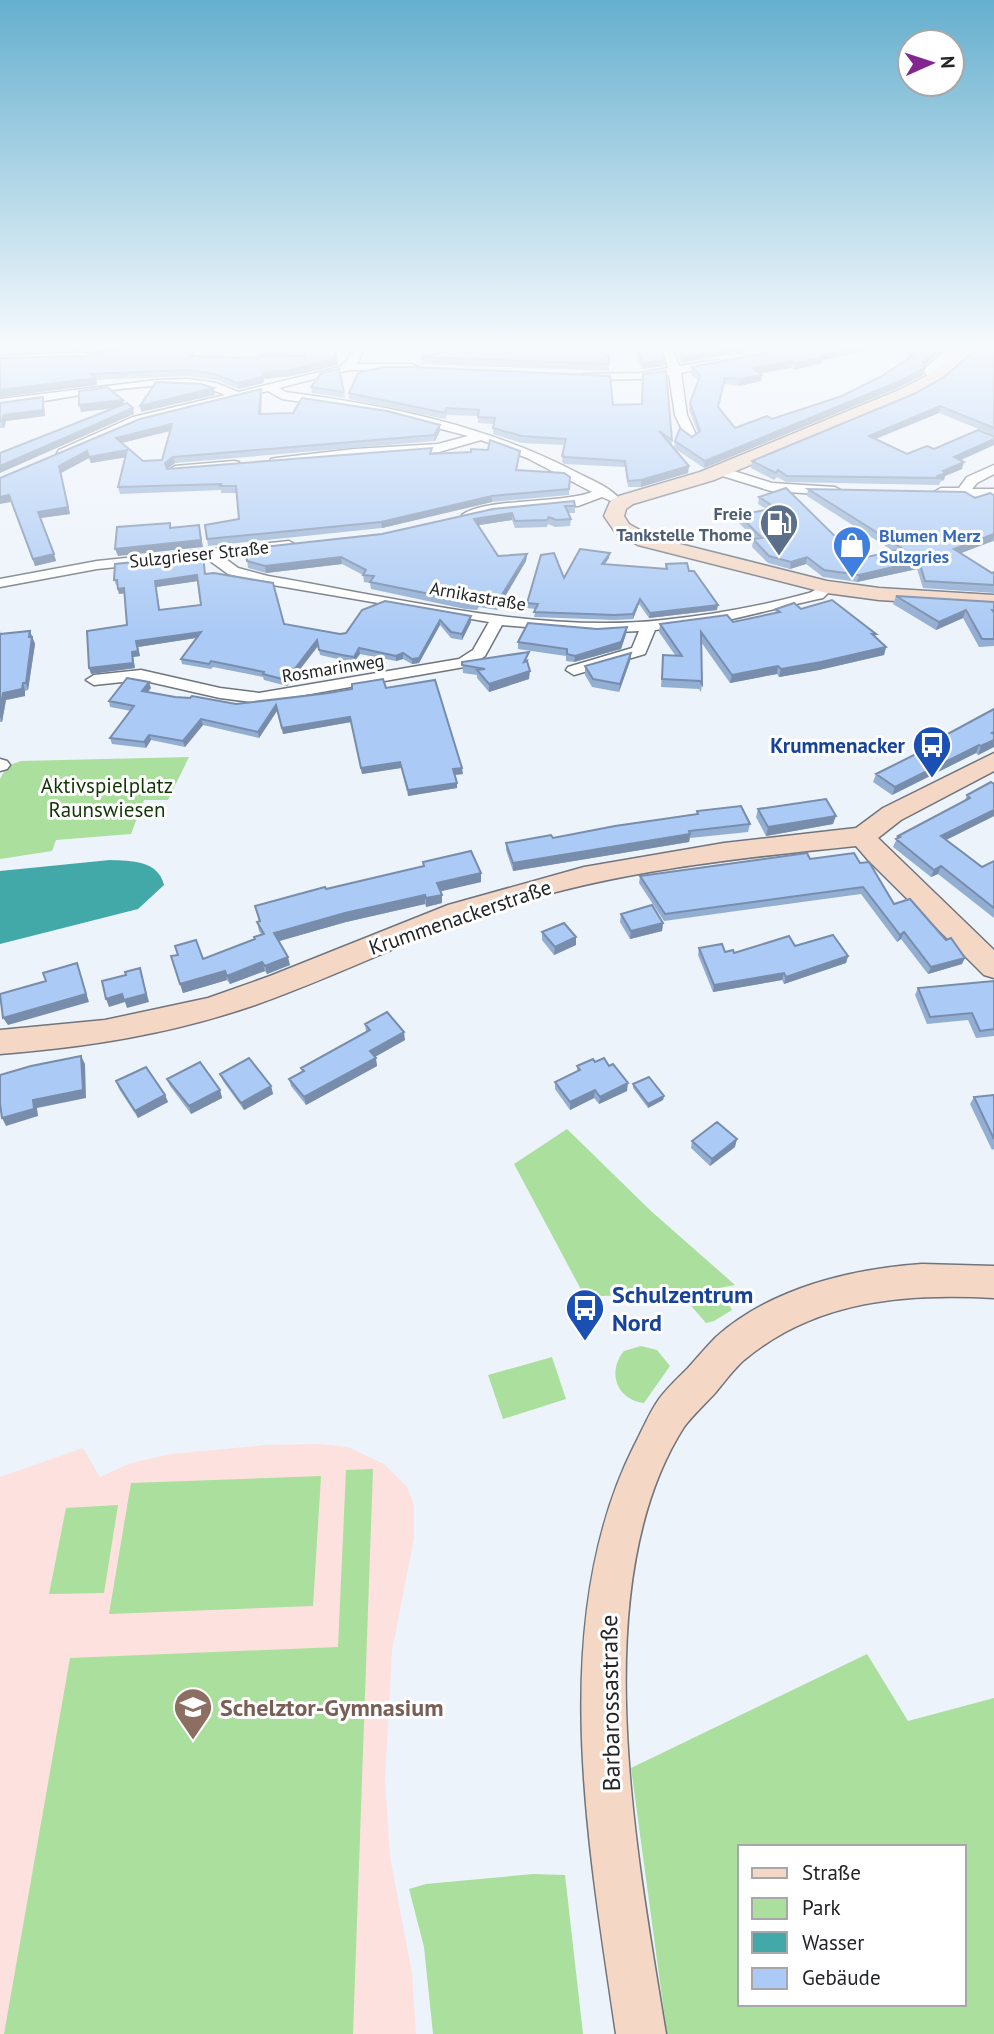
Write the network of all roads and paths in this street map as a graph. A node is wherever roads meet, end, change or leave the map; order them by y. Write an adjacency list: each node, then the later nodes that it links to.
1 (91, 441): 5 (street)
2 (463, 441): 6 (street)
3 (495, 441): 13 (street)
4 (794, 441): 8 (main road)
5 (47, 462)
6 (175, 470)
7 (994, 470): 11 (street)
8 (721, 471): 9 (street); 13 (main road)
9 (848, 491)
10 (924, 492): 11 (street)
11 (963, 492): 12 (street)
12 (994, 493)
13 (613, 497): 14 (street); 18 (main road)
14 (449, 519)
15 (306, 543): 16 (street, Sulzgrieser Straße)
16 (209, 553): 17 (street, Sulzgrieser Straße); 20 (street, Arnikastraße)
17 (0, 583)
18 (827, 587): 19 (main road); 21 (street, Arnikastraße)
19 (994, 601)
20 (498, 619): 21 (street, Arnikastraße); 23 (street, Rosmarinweg)
21 (648, 627): 22 (street)
22 (574, 670)
23 (94, 680)
24 (994, 761): 25 (main road, Krummenackerstraße)
25 (863, 836): 26 (main road); 27 (main road, Krummenackerstraße)
26 (994, 967)
27 (0, 1042)
28 (994, 1282): 29 (main road, Barbarossastraße)
29 (641, 2034)

